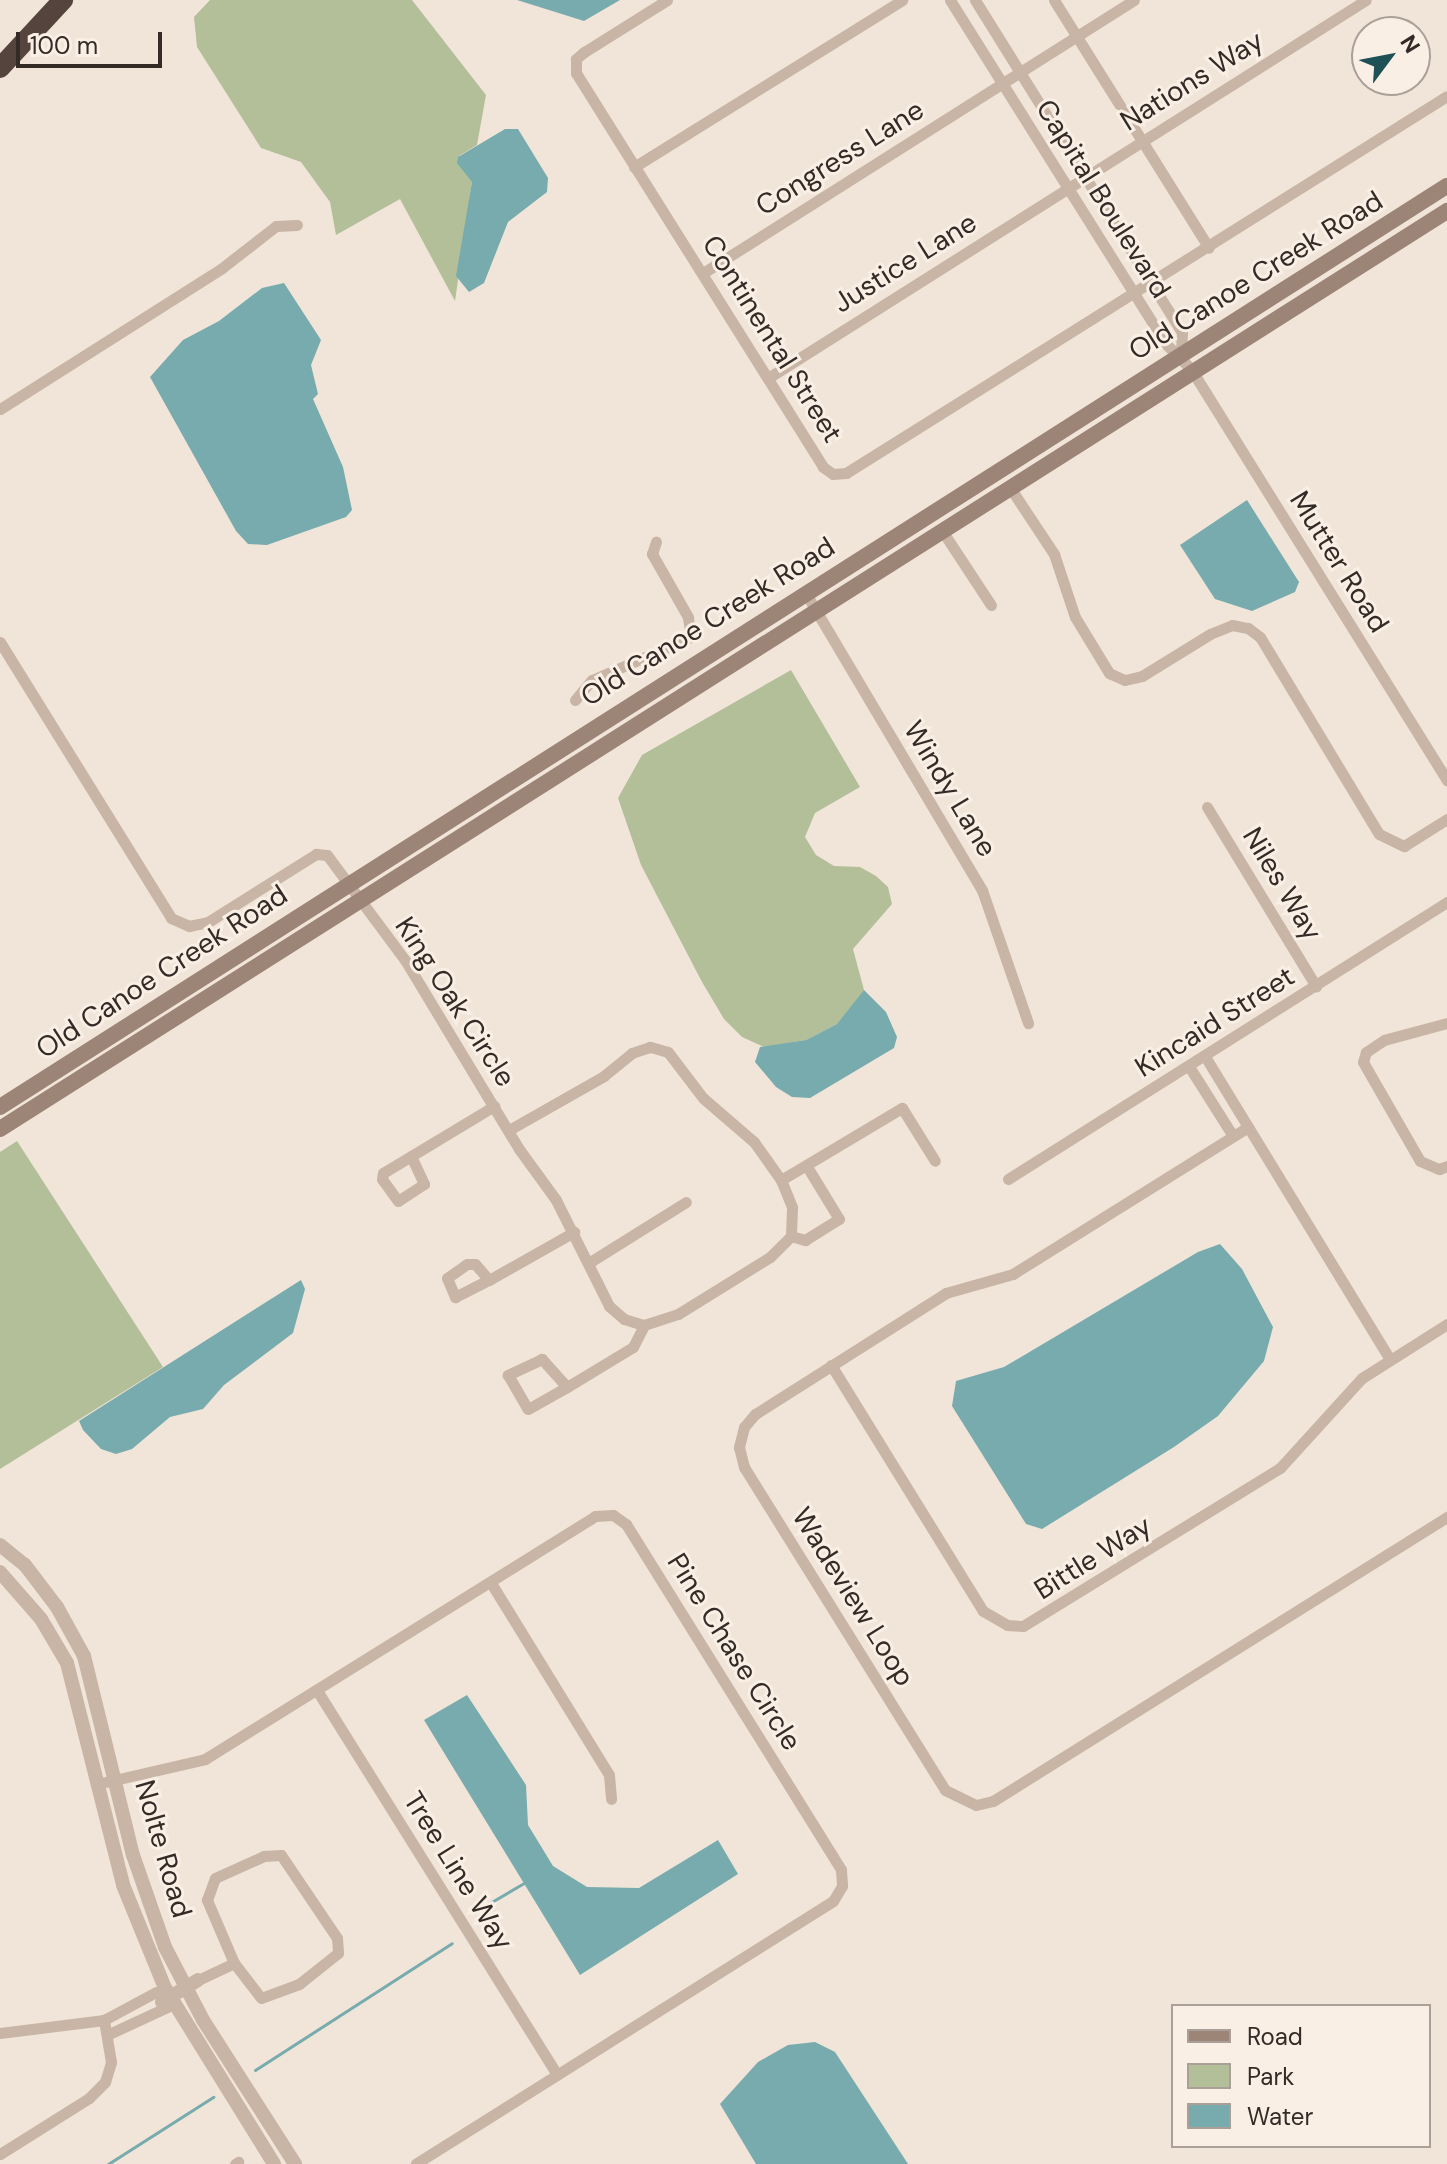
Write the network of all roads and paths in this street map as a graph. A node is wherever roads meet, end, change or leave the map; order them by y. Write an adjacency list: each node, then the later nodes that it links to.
1 (63, 0): 10 (highway)
2 (667, 0): 15 (street, Continental Street)
3 (902, 0): 15 (street)
4 (950, 0): 12 (street, Capital Boulevard)
5 (975, 0): 11 (street, Capital Boulevard)
6 (1054, 0): 9 (street)
7 (1134, 0): 9 (street, Congress Lane)
8 (1366, 0): 14 (street, Nations Way)
9 (1077, 36): 11 (street, Congress Lane); 14 (street)
10 (0, 68)
11 (1020, 72): 12 (street, Congress Lane); 16 (street, Capital Boulevard)
12 (1002, 83): 18 (street, Capital Boulevard); 22 (street, Congress Lane)
13 (1447, 96): 21 (street, Continental Street)
14 (1141, 141): 16 (street, Nations Way); 21 (street)
15 (634, 167): 22 (street, Continental Street)
16 (1085, 177): 18 (street, Nations Way); 23 (street, Capital Boulevard)
17 (1447, 186): 25 (main road, Old Canoe Creek Road)
18 (1068, 188): 24 (street, Capital Boulevard); 27 (street, Justice Lane)
19 (1447, 211): 26 (main road, Old Canoe Creek Road)
20 (297, 225): 28 (street)
21 (1209, 248): 23 (street, Continental Street)
22 (703, 273): 27 (street, Continental Street)
23 (1152, 284): 24 (street, Continental Street); 25 (street, Capital Boulevard)
24 (1135, 295): 25 (street, Capital Boulevard); 27 (street, Continental Street)
25 (1181, 354): 26 (street, Mutter Road); 32 (main road, Old Canoe Creek Road)
26 (1191, 369): 29 (main road, Old Canoe Creek Road); 37 (street, Mutter Road)
27 (768, 378)
28 (0, 409)
29 (1009, 486): 30 (main road, Old Canoe Creek Road); 39 (street)
30 (941, 529): 33 (street); 34 (main road, Old Canoe Creek Road)
31 (656, 542): 36 (street)
32 (805, 592): 34 (street, Windy Lane); 40 (main road, Old Canoe Creek Road)
33 (991, 605)
34 (815, 610): 41 (main road, Old Canoe Creek Road); 46 (street, Windy Lane)
35 (0, 642): 40 (street, King Oak Circle)
36 (575, 700)
37 (1447, 781)
38 (1207, 807): 43 (street, Niles Way)
39 (1447, 819)
40 (347, 885): 41 (street, King Oak Circle); 44 (main road, Old Canoe Creek Road)
41 (358, 901): 45 (main road, Old Canoe Creek Road); 50 (street, King Oak Circle)
42 (1447, 902): 43 (street, Kincaid Street)
43 (1316, 986): 48 (street, Kincaid Street)
44 (180, 992): 45 (main road); 51 (main road, Old Canoe Creek Road)
45 (190, 1008): 53 (main road, Old Canoe Creek Road)
46 (1028, 1023)
47 (1447, 1023): 59 (street)
48 (1206, 1058): 49 (street, Kincaid Street); 52 (street)
49 (1190, 1068): 55 (street); 60 (street, Kincaid Street)
50 (494, 1106): 54 (street, King Oak Circle); 56 (street)
51 (0, 1107)
52 (1248, 1127): 55 (street, Wadeview Loop); 69 (street)
53 (0, 1129)
54 (509, 1130): 61 (street, King Oak Circle); 63 (street, King Oak Circle)
55 (1233, 1136): 70 (street, Wadeview Loop)
56 (411, 1156)
57 (935, 1161): 58 (street)
58 (806, 1165): 61 (street); 64 (street)
59 (1447, 1166)
60 (1008, 1179)
61 (781, 1180): 64 (street, King Oak Circle)
62 (686, 1202): 65 (street)
63 (574, 1232): 65 (street, King Oak Circle); 66 (street)
64 (791, 1236): 68 (street)
65 (590, 1262): 68 (street, King Oak Circle)
66 (489, 1280): 66 (street)
67 (1447, 1324): 69 (street, Bittle Way)
68 (644, 1325): 71 (street)
69 (1389, 1358): 70 (street, Bittle Way)
70 (831, 1365): 72 (street, Wadeview Loop)
71 (567, 1387): 71 (street)
72 (1447, 1517)
73 (0, 1545): 77 (street, Nolte Road)
74 (0, 1572): 78 (street, Nolte Road)
75 (491, 1583): 76 (street, Pine Chase Circle); 79 (street); 86 (street, Pine Chase Circle)
76 (318, 1692): 77 (street, Pine Chase Circle); 86 (street, Tree Line Way)
77 (115, 1781): 78 (street, Pine Chase Circle); 81 (street, Nolte Road)
78 (97, 1784): 83 (street, Nolte Road)
79 (611, 1799)
80 (232, 1960): 80 (street); 82 (street)
81 (176, 1972): 82 (street); 83 (street, Nolte Road)
82 (197, 1978): 83 (street)
83 (169, 1995): 84 (street); 84 (street); 88 (street, Nolte Road); 89 (street, Nolte Road)
84 (107, 2028): 85 (street); 87 (street)
85 (0, 2033)
86 (557, 2075): 90 (street, Pine Chase Circle)
87 (0, 2154)
88 (274, 2164)
89 (295, 2164)
90 (416, 2164)

